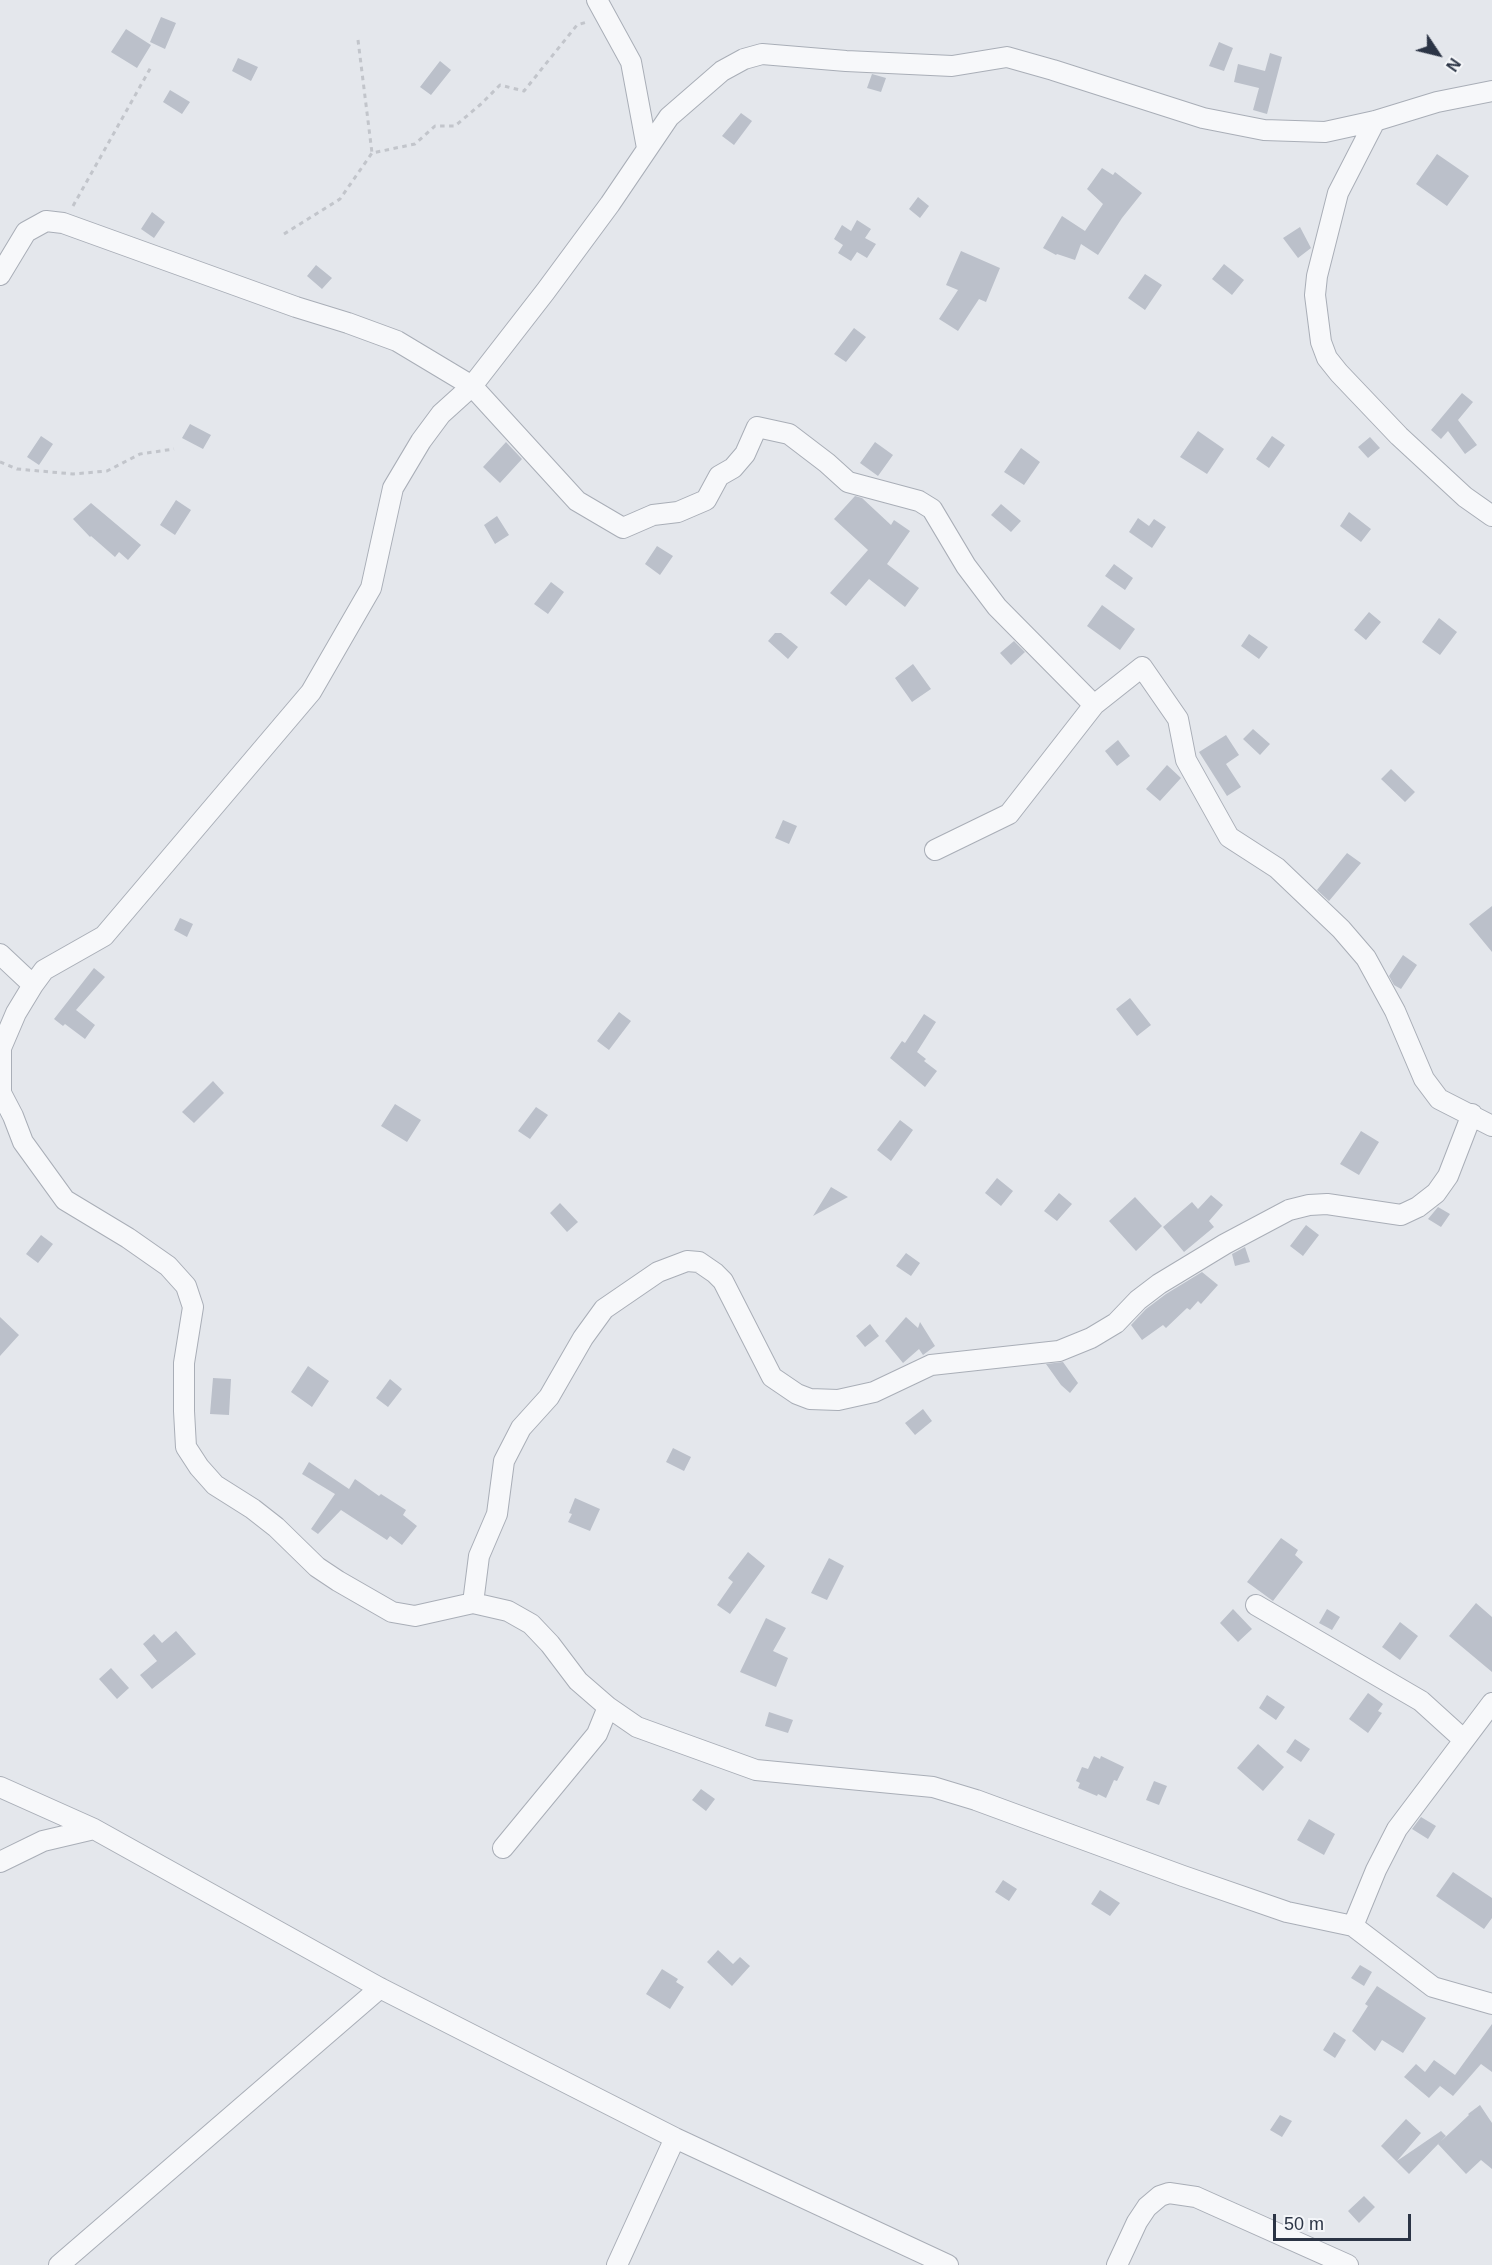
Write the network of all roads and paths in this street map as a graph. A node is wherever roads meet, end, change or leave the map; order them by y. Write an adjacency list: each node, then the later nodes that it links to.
1 (597, 0): 2 (street)
2 (606, 17): 7 (street); 8 (path)
3 (358, 40): 8 (path)
4 (151, 67): 9 (path)
5 (1492, 91): 6 (street)
6 (1375, 121): 7 (street); 15 (street)
7 (647, 148): 12 (street)
8 (372, 153): 10 (path)
9 (63, 223): 11 (street); 12 (street)
10 (285, 234)
11 (0, 275)
12 (472, 386): 16 (street); 19 (street)
13 (174, 449): 14 (path)
14 (0, 462)
15 (1492, 516)
16 (1094, 705): 17 (street); 20 (street)
17 (935, 850)
18 (0, 954): 19 (street)
19 (33, 985): 21 (street)
20 (1472, 1114): 22 (street); 23 (street)
21 (7, 1120): 23 (street)
22 (1492, 1126)
23 (472, 1603): 26 (street)
24 (1256, 1605): 27 (street)
25 (1492, 1703): 27 (street)
26 (608, 1707): 30 (street); 32 (street)
27 (1464, 1740): 32 (street)
28 (0, 1787): 29 (street)
29 (94, 1829): 31 (street); 33 (street)
30 (503, 1848)
31 (0, 1862)
32 (1353, 1926): 34 (street)
33 (380, 1988): 35 (street); 36 (street)
34 (1492, 2004)
35 (675, 2138): 37 (street); 38 (street)
36 (59, 2265)
37 (616, 2265)
38 (948, 2265)
39 (1117, 2265): 40 (street)
40 (1348, 2265)

